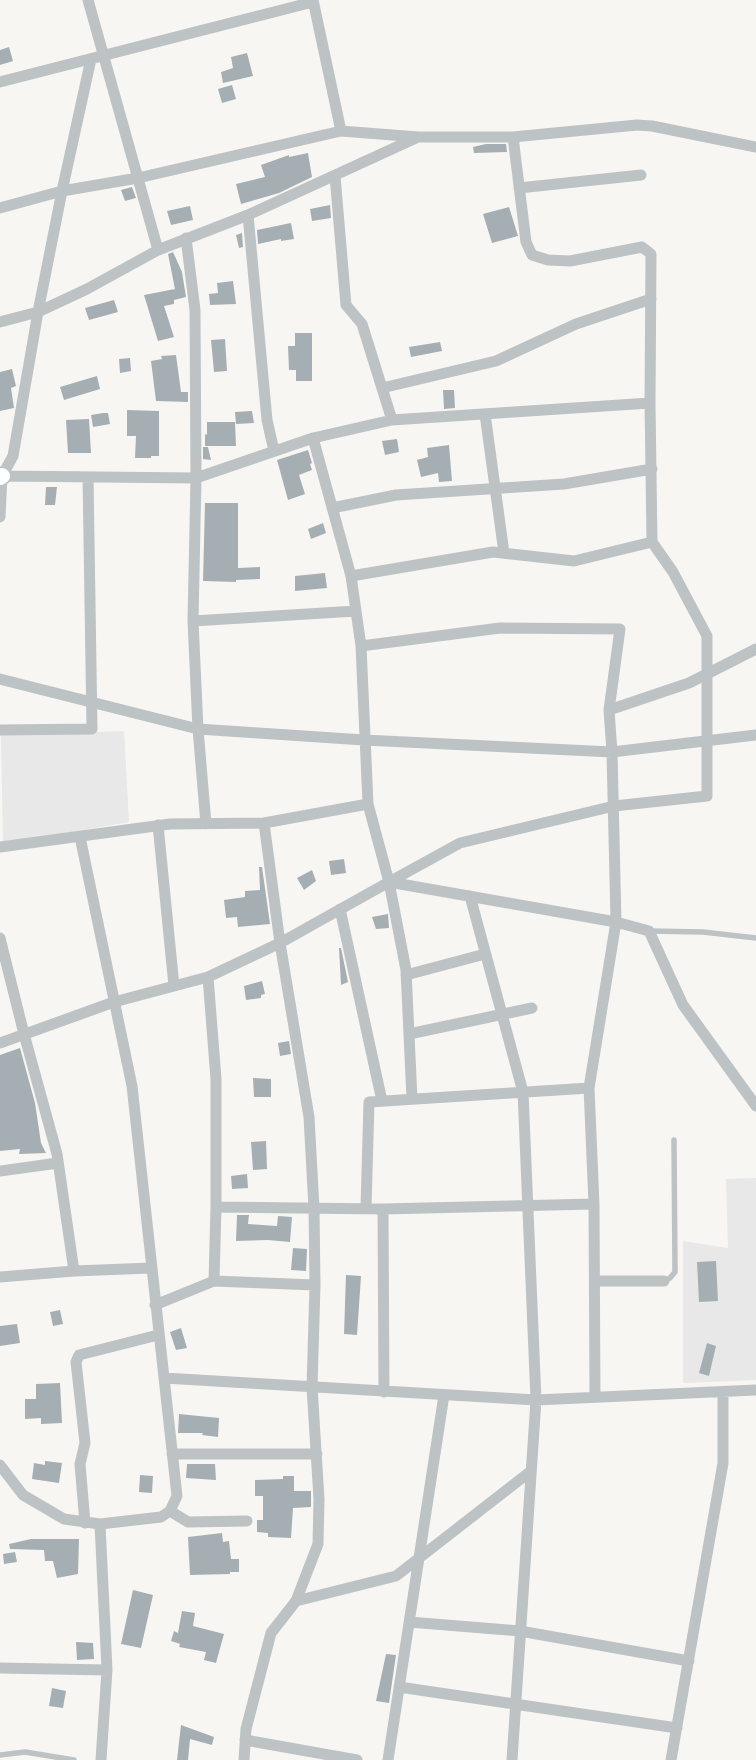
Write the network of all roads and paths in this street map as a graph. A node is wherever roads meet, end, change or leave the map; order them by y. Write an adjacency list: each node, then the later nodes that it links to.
1 (88, 0): 3 (street)
2 (313, 1): 3 (street); 6 (street)
3 (103, 55): 4 (street); 12 (street)
4 (91, 59): 5 (street); 14 (street)
5 (0, 82)
6 (341, 130): 8 (street); 12 (street)
7 (513, 136): 8 (street); 9 (street); 13 (street)
8 (418, 137): 11 (street)
9 (756, 147)
10 (641, 175): 13 (street)
11 (335, 176): 16 (street); 22 (street)
12 (138, 178): 14 (street); 18 (street)
13 (519, 188): 19 (street)
14 (62, 191): 15 (street); 20 (street)
15 (0, 208)
16 (248, 215): 17 (street); 27 (street)
17 (186, 238): 18 (street); 31 (street)
18 (158, 250): 20 (street)
19 (651, 299): 22 (street); 23 (street)
20 (38, 312): 21 (street); 29 (street)
21 (0, 322)
22 (382, 388): 25 (street)
23 (650, 403): 24 (street); 28 (street)
24 (485, 414): 25 (street); 32 (street)
25 (392, 420): 26 (street)
26 (313, 438): 27 (street); 33 (street)
27 (274, 451): 31 (street)
28 (652, 469): 32 (street); 35 (street)
29 (1, 476): 30 (street); 34 (street)
30 (88, 477): 31 (street); 44 (street)
31 (196, 478): 39 (street)
32 (496, 489): 33 (street); 36 (street)
33 (332, 508): 37 (street)
34 (0, 517)
35 (652, 542): 36 (street); 42 (street)
36 (504, 553): 37 (street)
37 (351, 576): 38 (street)
38 (356, 611): 39 (street); 40 (street)
39 (193, 620): 46 (street)
40 (361, 646): 45 (street); 49 (street)
41 (756, 649): 42 (street)
42 (706, 674): 45 (street); 50 (street)
43 (0, 679): 44 (street)
44 (92, 701): 46 (street); 47 (street)
45 (609, 710): 51 (street)
46 (198, 728): 49 (street); 55 (street)
47 (0, 730)
48 (756, 735): 50 (street)
49 (364, 740): 51 (street); 52 (street)
50 (707, 742): 51 (street); 53 (street)
51 (612, 752): 53 (street)
52 (368, 804): 54 (street); 59 (street)
53 (614, 806): 59 (street); 62 (street)
54 (264, 823): 55 (street); 66 (street)
55 (206, 824): 56 (street)
56 (158, 825): 57 (street); 70 (street)
57 (80, 837): 58 (street); 71 (street)
58 (0, 847)
59 (389, 882): 60 (street); 61 (street); 68 (street)
60 (470, 896): 62 (street); 67 (street)
61 (340, 909): 66 (street); 80 (street)
62 (616, 922): 63 (street); 77 (street)
63 (649, 931): 65 (lane); 81 (street)
64 (0, 938): 74 (street)
65 (756, 938)
66 (280, 943): 69 (street); 88 (street)
67 (485, 954): 68 (street); 73 (street)
68 (406, 975): 75 (street)
69 (208, 977): 70 (street); 87 (street)
70 (174, 986): 71 (street)
71 (114, 1002): 74 (street); 91 (street)
72 (532, 1008): 73 (street)
73 (502, 1014): 75 (street); 78 (street)
74 (24, 1034): 76 (street); 83 (street)
75 (409, 1034): 79 (street)
76 (0, 1043)
77 (589, 1088): 78 (street); 85 (street)
78 (522, 1092): 79 (street); 86 (street)
79 (412, 1099): 80 (street)
80 (382, 1101): 89 (street)
81 (756, 1106)
82 (674, 1140): 96 (lane)
83 (58, 1163): 84 (street); 92 (street)
84 (0, 1171)
85 (594, 1204): 86 (street); 95 (street)
86 (527, 1205): 90 (street); 107 (street)
87 (216, 1207): 88 (street); 94 (street)
88 (314, 1208): 89 (street); 97 (street)
89 (366, 1208): 90 (street)
90 (383, 1209): 103 (street)
91 (151, 1268): 92 (street); 98 (street)
92 (74, 1271): 93 (street)
93 (0, 1277)
94 (214, 1281): 97 (street); 98 (street)
95 (595, 1281): 96 (street); 106 (street)
96 (664, 1281)
97 (315, 1285): 101 (street)
98 (155, 1305): 99 (street)
99 (158, 1335): 100 (street); 114 (street)
100 (164, 1378): 101 (street); 108 (street)
101 (312, 1387): 103 (street); 109 (street)
102 (756, 1390): 104 (street)
103 (384, 1392): 105 (street)
104 (723, 1392): 106 (street); 120 (street)
105 (444, 1395): 107 (street); 116 (street)
106 (595, 1397): 107 (street)
107 (536, 1400): 111 (street)
108 (172, 1454): 109 (street); 112 (street)
109 (317, 1454): 117 (street)
110 (0, 1465): 114 (street)
111 (531, 1471): 116 (street); 119 (street)
112 (170, 1511): 113 (street); 115 (street)
113 (247, 1520)
114 (86, 1523): 115 (street)
115 (100, 1524): 122 (street)
116 (419, 1559): 117 (street); 118 (street)
117 (296, 1601): 126 (street)
118 (409, 1622): 119 (street); 123 (street)
119 (520, 1631): 120 (street); 124 (street)
120 (689, 1661): 125 (street)
121 (0, 1668): 122 (street)
122 (107, 1670): 129 (street)
123 (399, 1687): 124 (street); 132 (street)
124 (516, 1704): 125 (street); 133 (street)
125 (677, 1728): 134 (street)
126 (245, 1740): 130 (street); 131 (street)
127 (0, 1755): 128 (lane)
128 (74, 1760)
129 (100, 1760)
130 (244, 1760)
131 (357, 1760)
132 (388, 1760)
133 (512, 1760)
134 (671, 1760)

